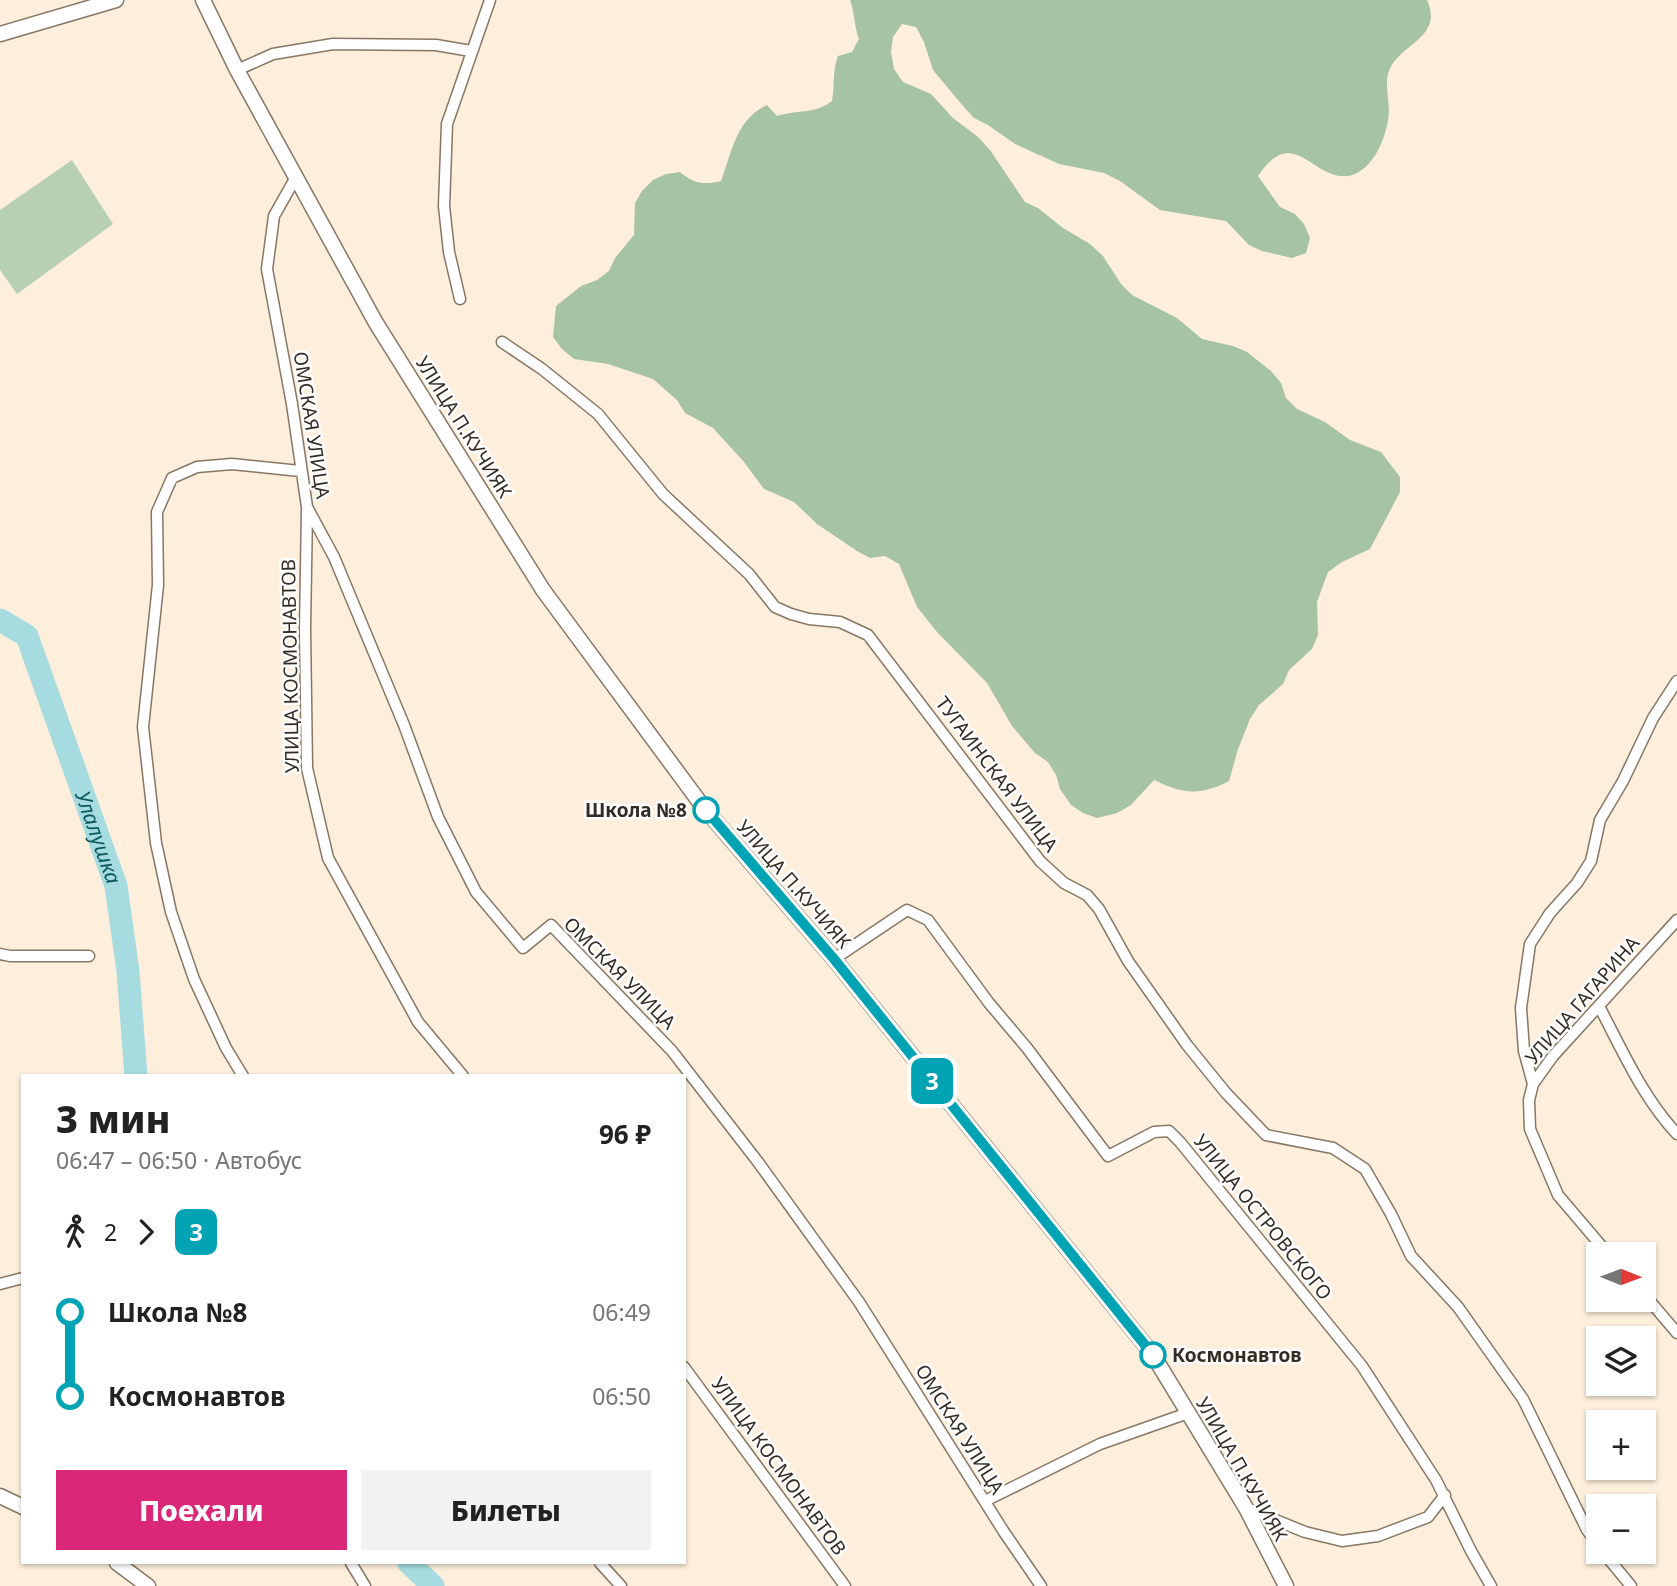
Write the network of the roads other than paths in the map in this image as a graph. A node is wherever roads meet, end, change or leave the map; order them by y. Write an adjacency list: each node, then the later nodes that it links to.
1 (116, 0): 4 (street)
2 (203, 0): 6 (street, УЛИЦА П.КУЧИЯК)
3 (490, 0): 5 (street)
4 (0, 34)
5 (471, 51): 6 (street); 8 (street)
6 (237, 69): 7 (street, УЛИЦА П.КУЧИЯК)
7 (296, 177): 10 (street, ОМСКАЯ УЛИЦА); 16 (street, УЛИЦА П.КУЧИЯК)
8 (460, 299)
9 (502, 342): 34 (street, ТУГАИНСКАЯ УЛИЦА)
10 (300, 471): 11 (street, ОМСКАЯ УЛИЦА); 18 (street)
11 (307, 507): 19 (street, УЛИЦА КОСМОНАВТОВ); 31 (street, ОМСКАЯ УЛИЦА)
12 (1677, 681): 20 (street)
13 (1677, 920): 17 (street, УЛИЦА ГАГАРИНА)
14 (0, 954): 15 (street)
15 (89, 956)
16 (834, 959): 28 (street, УЛИЦА П.КУЧИЯК); 29 (street, УЛИЦА ОСТРОВСКОГО)
17 (1599, 1006): 20 (street, УЛИЦА ГАГАРИНА); 21 (street)
18 (242, 1074)
19 (461, 1074)
20 (1533, 1084): 22 (street, УЛИЦА ГАГАРИНА)
21 (1677, 1134)
22 (1598, 1242)
23 (21, 1279): 24 (street)
24 (0, 1284)
25 (1656, 1308): 26 (street)
26 (1677, 1333)
27 (686, 1370): 42 (street, УЛИЦА КОСМОНАВТОВ)
28 (1188, 1413): 31 (street); 33 (street, УЛИЦА П.КУЧИЯК)
29 (1445, 1495): 33 (street); 45 (street, УЛИЦА ОСТРОВСКОГО)
30 (0, 1496): 32 (street)
31 (985, 1501): 43 (street, ОМСКАЯ УЛИЦА)
32 (21, 1506)
33 (1245, 1508): 44 (street, УЛИЦА П.КУЧИЯК)
34 (1586, 1528)
35 (118, 1564): 39 (street)
36 (352, 1564): 40 (street)
37 (601, 1564): 41 (street)
38 (1613, 1564): 46 (street)
39 (148, 1586)
40 (365, 1586)
41 (621, 1586)
42 (845, 1586)
43 (1041, 1586)
44 (1286, 1586)
45 (1492, 1586)
46 (1631, 1586)

